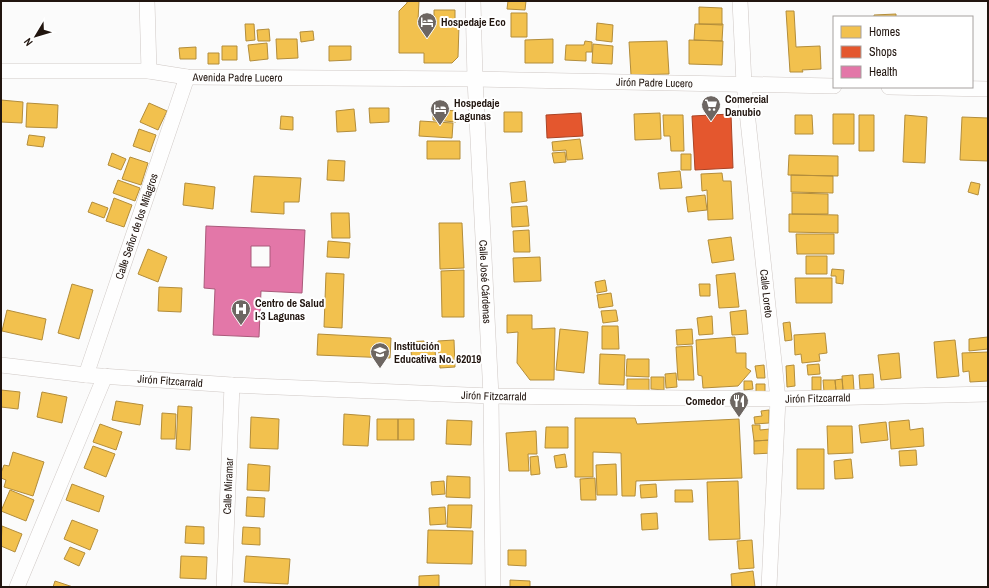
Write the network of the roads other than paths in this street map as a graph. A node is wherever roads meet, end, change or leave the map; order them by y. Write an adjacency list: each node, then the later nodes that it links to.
1 (147, 1): 5 (street)
2 (473, 1): 7 (street, Calle José Cárdenas)
3 (740, 1): 8 (street, Calle Loreto)
4 (1, 71): 5 (street, Avenida Padre Lucero)
5 (149, 71): 6 (street, Avenida Padre Lucero)
6 (187, 77): 7 (street, Avenida Padre Lucero); 13 (street, Calle Señor de los Milagros)
7 (475, 79): 8 (street, Jirón Padre Lucero); 17 (street, Calle José Cárdenas)
8 (744, 84): 9 (street, Jirón Padre Lucero); 18 (street, Calle Loreto)
9 (833, 86)
10 (938, 88): 11 (street)
11 (988, 89)
12 (1, 365): 13 (street, Jirón Fitzcarrald)
13 (86, 375): 14 (street, Jirón Fitzcarrald)
14 (105, 376): 15 (street, Jirón Fitzcarrald); 19 (street)
15 (232, 385): 17 (street, Jirón Fitzcarrald); 20 (street, Calle Miramar)
16 (988, 394): 18 (street, Jirón Fitzcarrald)
17 (491, 396): 18 (street, Jirón Fitzcarrald); 21 (street, Calle José Cárdenas)
18 (778, 399): 22 (street, Calle Loreto)
19 (17, 587)
20 (224, 587)
21 (493, 587)
22 (768, 587)

